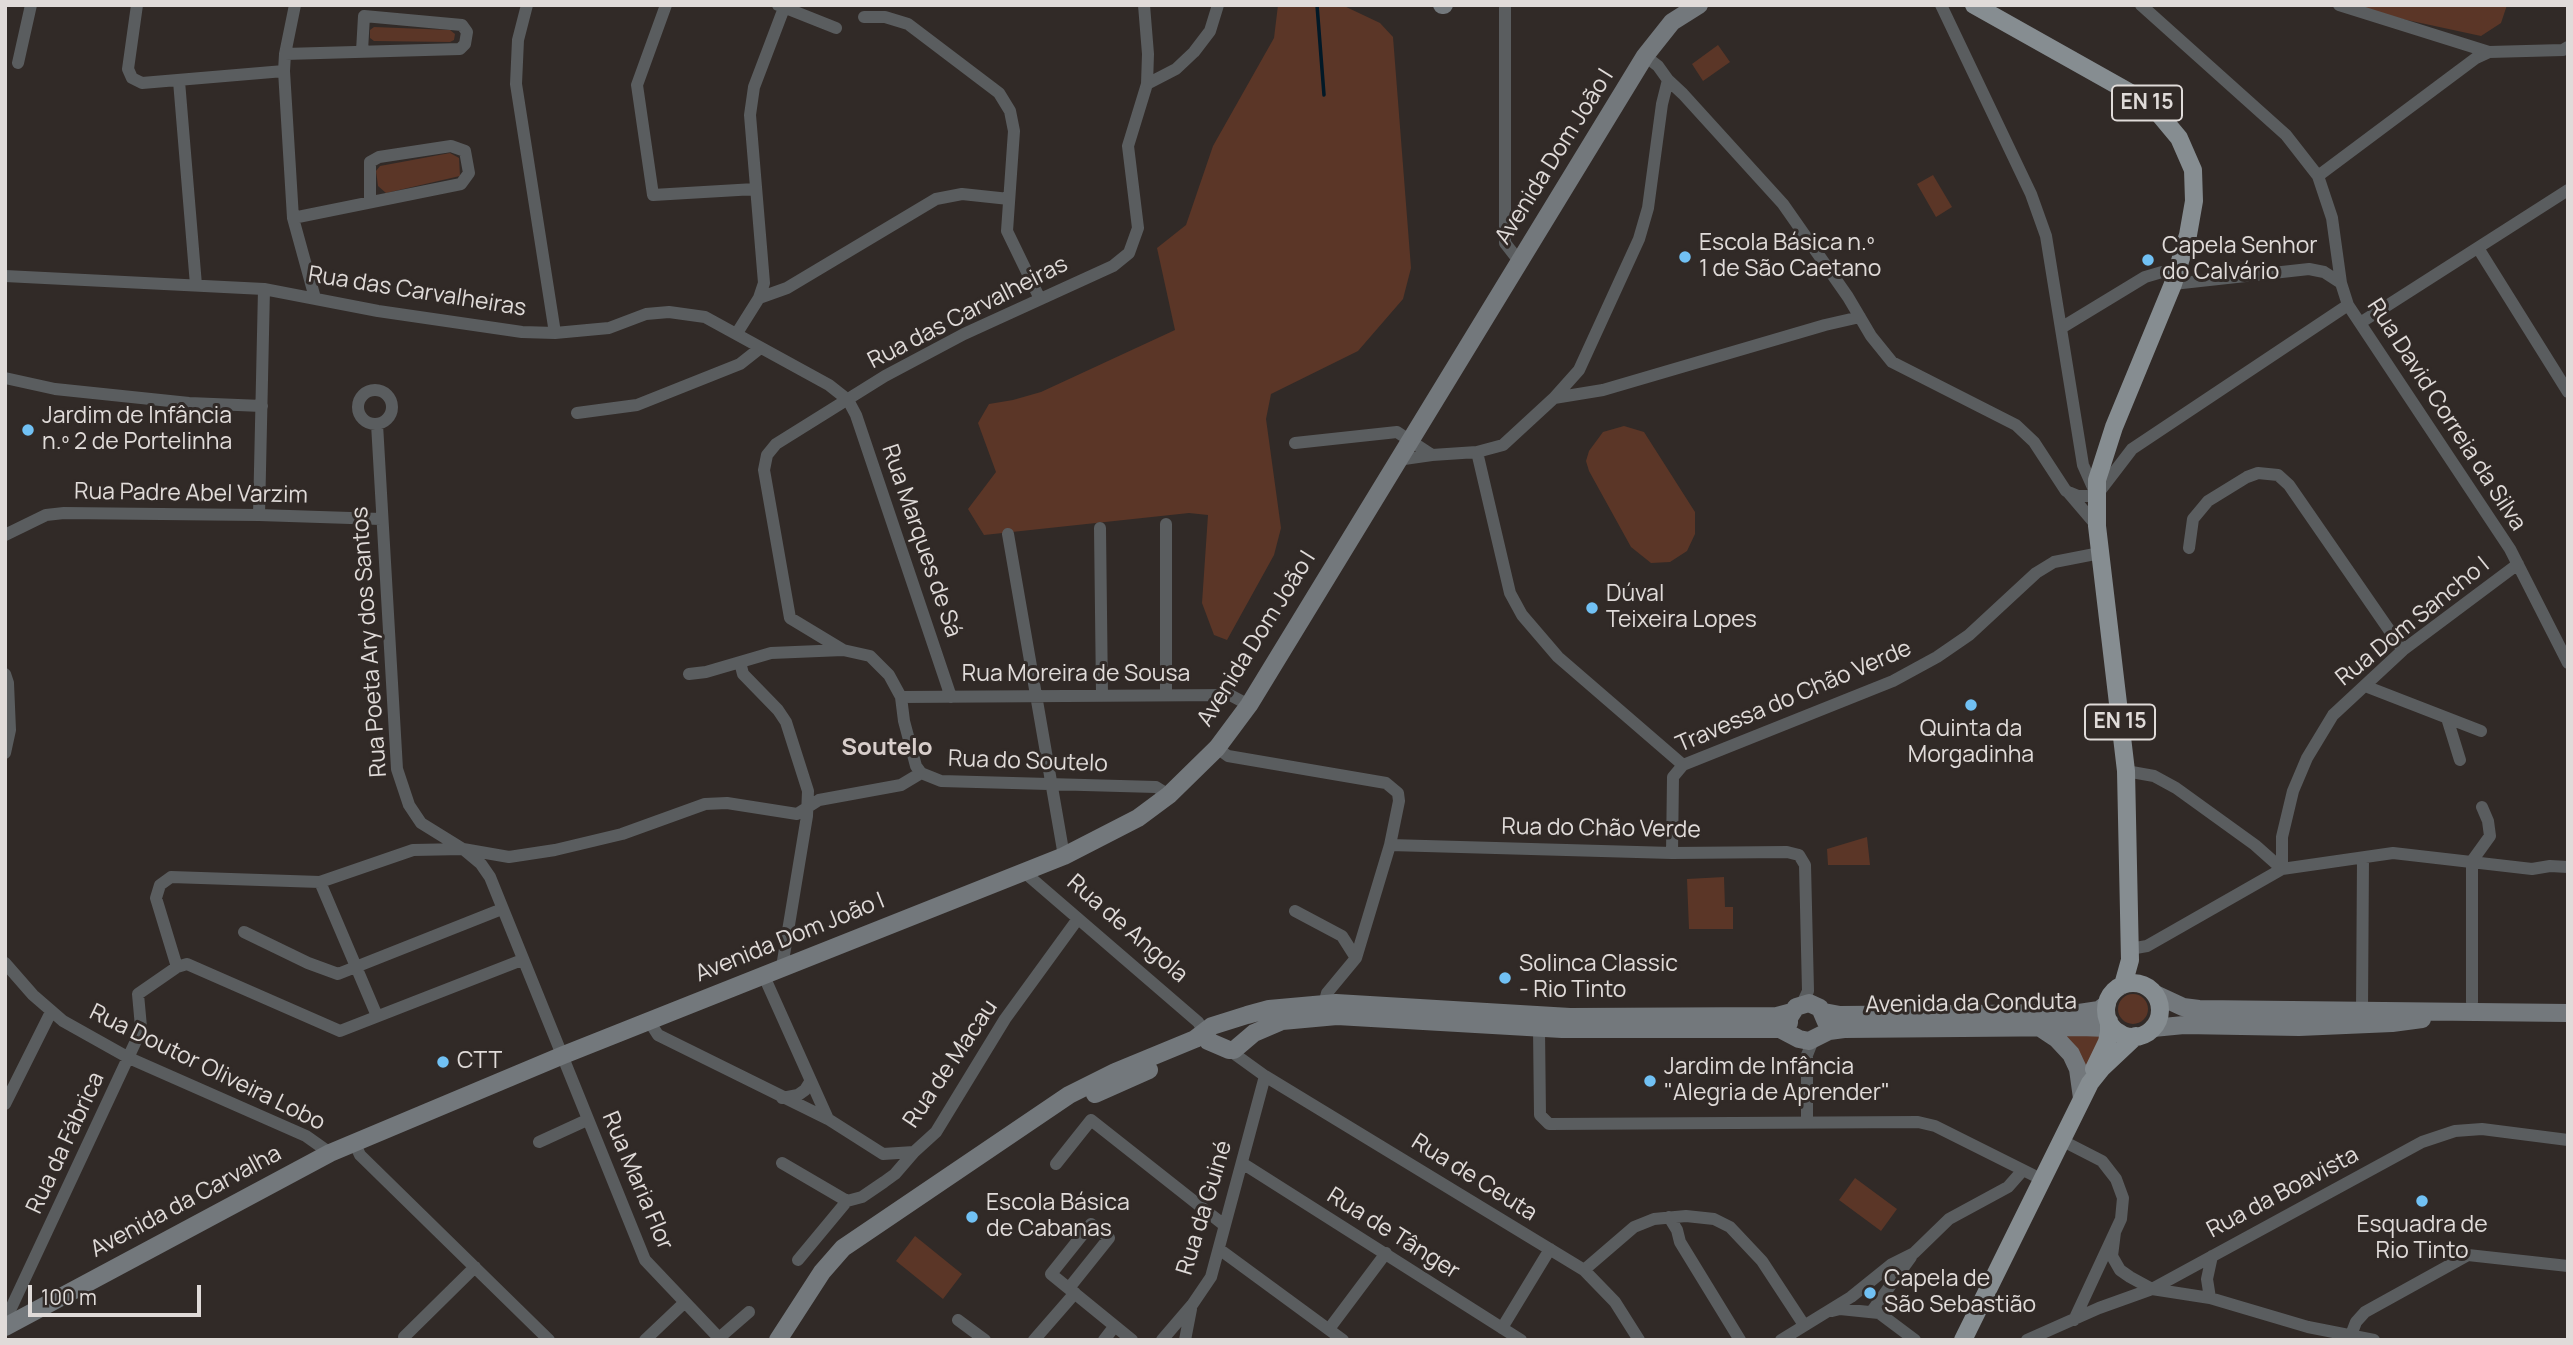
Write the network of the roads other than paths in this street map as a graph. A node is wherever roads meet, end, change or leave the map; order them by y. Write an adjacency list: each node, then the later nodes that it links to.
1 (31, 5): 22 (street)
2 (137, 5): 24 (street)
3 (295, 5): 20 (street)
4 (527, 5): 47 (street)
5 (666, 5): 28 (street)
6 (1144, 5): 26 (street, Rua das Carvalheiras)
7 (1218, 5): 26 (street)
8 (1505, 5): 34 (street)
9 (1699, 5): 21 (main road, Avenida Dom João I)
10 (1941, 5): 46 (street)
11 (1974, 5): 36 (main road, EN 15)
12 (2141, 5): 27 (street, Rua David Correia da Silva)
13 (2339, 5): 19 (street)
14 (781, 6): 16 (street); 28 (street)
15 (864, 17): 30 (street)
16 (836, 28)
17 (2568, 47): 19 (street)
18 (362, 51): 18 (street); 20 (street)
19 (2488, 52): 27 (street)
20 (285, 54): 23 (street)
21 (1646, 56): 25 (street); 34 (main road, Avenida Dom João I)
22 (18, 64)
23 (284, 71): 24 (street); 32 (street)
24 (179, 80): 38 (street)
25 (1668, 80): 44 (street); 52 (street)
26 (1147, 84): 42 (street, Rua das Carvalheiras)
27 (2318, 176): 37 (street, Rua David Correia da Silva)
28 (755, 189): 41 (street)
29 (2568, 190): 33 (street)
30 (1009, 199): 41 (street); 42 (street)
31 (370, 202): 31 (street); 32 (street)
32 (293, 218): 40 (street)
33 (2478, 248): 45 (street); 51 (street)
34 (1519, 261): 58 (main road, Avenida Dom João I)
35 (5, 276): 38 (street, Rua das Carvalheiras)
36 (2174, 279): 37 (street); 46 (street); 57 (main road, EN 15)
37 (2341, 282): 43 (street, Rua David Correia da Silva)
38 (196, 285): 39 (street, Rua das Carvalheiras)
39 (264, 289): 40 (street, Rua das Carvalheiras); 54 (street)
40 (315, 298): 47 (street, Rua das Carvalheiras)
41 (759, 298): 48 (street)
42 (1040, 299): 53 (street, Rua das Carvalheiras)
43 (2348, 305): 45 (street, Rua David Correia da Silva); 60 (street)
44 (1860, 317): 52 (street); 64 (street)
45 (2360, 323): 75 (street, Rua David Correia da Silva)
46 (2062, 328): 65 (street)
47 (555, 333): 48 (street, Rua das Carvalheiras)
48 (737, 333): 49 (street, Rua das Carvalheiras)
49 (759, 349): 53 (street, Rua das Carvalheiras); 55 (street)
50 (5, 379): 54 (street)
51 (2568, 392)
52 (1554, 398): 61 (street)
53 (848, 400): 76 (street); 85 (street, Rua Marques de Sá)
54 (262, 406): 66 (street)
55 (577, 413)
56 (377, 424): 67 (street, Rua Poeta Ary dos Santos)
57 (2113, 427): 60 (street); 65 (main road, EN 15)
58 (1408, 441): 59 (street); 62 (street); 63 (main road, Avenida Dom João I)
59 (1294, 443)
60 (2132, 449): 65 (street)
61 (1477, 453): 62 (street); 94 (street)
62 (1432, 455): 63 (street)
63 (1397, 460): 88 (main road, Avenida Dom João I)
64 (2066, 491): 65 (street); 69 (street)
65 (2096, 496): 69 (main road, EN 15)
66 (259, 515): 67 (street, Rua Padre Abel Varzim); 71 (street, Rua Padre Abel Varzim)
67 (381, 519): 102 (street, Rua Poeta Ary dos Santos)
68 (1166, 524): 83 (street)
69 (2097, 527): 74 (main road, EN 15)
70 (1100, 528): 84 (street)
71 (6, 533)
72 (1008, 534): 86 (street)
73 (2189, 548): 77 (street)
74 (2100, 552): 94 (street, Travessa do Chão Verde); 95 (main road, EN 15)
75 (2518, 564): 77 (street, Rua Dom Sancho I); 79 (street, Rua David Correia da Silva)
76 (843, 650): 78 (street); 87 (street)
77 (2403, 650): 82 (street, Rua Dom Sancho I)
78 (740, 662): 81 (street); 99 (street)
79 (2568, 663)
80 (5, 674): 92 (street)
81 (689, 674)
82 (2365, 686): 89 (street); 108 (street, Rua Dom Sancho I)
83 (1166, 694): 84 (street, Rua Moreira de Sousa); 88 (street, Rua Moreira de Sousa)
84 (1102, 695): 86 (street, Rua Moreira de Sousa)
85 (951, 696): 86 (street, Rua Moreira de Sousa); 87 (street, Rua Moreira de Sousa)
86 (1037, 696): 97 (street)
87 (901, 697): 96 (street, Rua do Soutelo)
88 (1249, 705): 91 (main road, Avenida Dom João I)
89 (2447, 719): 90 (street); 93 (street)
90 (2481, 732)
91 (1217, 748): 98 (main road, Avenida Dom João I); 101 (street)
92 (5, 753)
93 (2460, 760)
94 (1684, 765): 103 (street, Travessa do Chão Verde)
95 (2126, 771): 108 (street); 115 (main road, EN 15)
96 (921, 773): 97 (street, Rua do Soutelo); 99 (street)
97 (1050, 785): 98 (street, Rua do Soutelo); 104 (street)
98 (1169, 795): 104 (main road, Avenida Dom João I)
99 (808, 807): 102 (street); 121 (street)
100 (2482, 807): 106 (street)
101 (1390, 845): 103 (street, Rua do Chão Verde); 116 (street)
102 (463, 849): 110 (street); 111 (street, Rua Poeta Ary dos Santos)
103 (1672, 853): 127 (street, Rua do Chão Verde)
104 (1064, 856): 109 (main road, Avenida Dom João I)
105 (2363, 859): 106 (street); 108 (street); 128 (street)
106 (2472, 861): 107 (street); 125 (street)
107 (2568, 867)
108 (2282, 869): 115 (street)
109 (1024, 872): 113 (street, Rua de Angola); 121 (main road, Avenida Dom João I)
110 (320, 883): 119 (street); 120 (street)
111 (502, 909): 117 (street, Rua Poeta Ary dos Santos); 119 (street)
112 (1295, 911): 116 (street)
113 (1077, 920): 140 (street, Rua de Angola); 157 (street, Rua de Macau)
114 (244, 932): 119 (street)
115 (2130, 949): 123 (main road, EN 15); 124 (main road, EN 15)
116 (1356, 958): 126 (street)
117 (522, 960): 132 (street); 143 (street, Rua Poeta Ary dos Santos)
118 (5, 964): 129 (street, Rua Doutor Oliveira Lobo)
119 (354, 966): 132 (street)
120 (177, 967): 132 (street); 144 (street, Rua da Fábrica)
121 (782, 967): 122 (main road, Avenida Dom João I)
122 (764, 974): 134 (main road, Avenida Dom João I); 146 (street)
123 (2123, 985): 124 (main road); 135 (main road, EN 15)
124 (2152, 990): 128 (main road); 138 (main road)
125 (2472, 1003)
126 (1324, 1004): 127 (main road, Avenida da Conduta); 140 (main road, Avenida da Conduta)
127 (1808, 1005): 135 (main road, Avenida da Conduta); 141 (main road); 141 (main road)
128 (2362, 1007): 130 (main road); 133 (street); 137 (street)
129 (51, 1012): 144 (street, Rua Doutor Oliveira Lobo); 149 (street)
130 (2455, 1013): 131 (main road); 133 (main road)
131 (2568, 1013)
132 (377, 1016)
133 (2437, 1016): 137 (main road)
134 (649, 1021): 143 (main road, Avenida Dom João I); 147 (street)
135 (2116, 1025): 136 (main road, Avenida da Conduta); 138 (main road, EN 15); 148 (main road, EN 15); 148 (main road, EN 15)
136 (2039, 1027): 141 (main road, Avenida da Conduta); 148 (main road)
137 (2299, 1027): 138 (main road)
138 (2153, 1028)
139 (1539, 1029): 141 (main road, Avenida da Conduta); 142 (main road, Avenida da Conduta); 152 (street)
140 (1207, 1031): 142 (main road, Rua de Angola); 200 (main road); 201 (main road)
141 (1807, 1041): 152 (street)
142 (1237, 1049): 145 (street, Rua de Angola)
143 (561, 1056): 151 (street, Rua Maria Flor); 155 (main road, Avenida Dom João I)
144 (129, 1058): 158 (street, Rua Doutor Oliveira Lobo); 189 (street, Rua da Fábrica)
145 (1265, 1076): 161 (street, Rua da Guiné); 171 (street, Rua de Ceuta)
146 (810, 1082): 147 (street); 150 (street)
147 (782, 1098): 150 (street)
148 (2082, 1098): 153 (main road, EN 15)
149 (6, 1103)
150 (828, 1119): 159 (street)
151 (587, 1120): 156 (street); 182 (street, Rua Maria Flor)
152 (1807, 1121): 163 (street)
153 (2061, 1140): 164 (main road, EN 15); 169 (street)
154 (2568, 1140): 174 (street, Rua da Boavista)
155 (354, 1142): 158 (main road, Avenida da Carvalha); 177 (street)
156 (539, 1143)
157 (914, 1152): 159 (street, Rua de Macau); 165 (street)
158 (330, 1153): 191 (main road, Avenida da Carvalha)
159 (883, 1154): 165 (street)
160 (782, 1163): 166 (street)
161 (1242, 1163): 168 (street, Rua da Guiné); 172 (street, Rua de Tânger)
162 (1056, 1164): 168 (street)
163 (2023, 1170): 164 (street); 173 (street)
164 (2042, 1180): 214 (main road, EN 15)
165 (884, 1182): 166 (street)
166 (847, 1201): 175 (street)
167 (1669, 1216): 178 (street); 190 (street); 211 (street)
168 (1224, 1225): 170 (street, Rua da Guiné)
169 (2115, 1232): 179 (street); 188 (street)
170 (1219, 1249): 183 (street, Rua da Guiné); 194 (street)
171 (1550, 1249): 178 (street, Rua de Ceuta); 193 (street)
172 (1385, 1253): 193 (street, Rua de Tânger); 194 (street)
173 (1914, 1253): 184 (street); 186 (street)
174 (2212, 1256): 179 (street, Rua da Boavista); 181 (street)
175 (797, 1260)
176 (2568, 1265): 196 (street)
177 (475, 1268): 197 (street); 198 (street)
178 (1584, 1270): 210 (street, Rua de Ceuta)
179 (2152, 1289): 181 (street); 188 (street, Rua da Boavista)
180 (1072, 1291): 180 (street); 192 (street); 203 (street)
181 (2210, 1298): 195 (street)
182 (684, 1303): 185 (street, Rua Maria Flor); 199 (street)
183 (1192, 1304): 206 (street, Rua da Guiné); 207 (street)
184 (1872, 1311): 186 (street); 213 (street)
185 (749, 1312)
186 (1825, 1312): 190 (street)
187 (958, 1320): 202 (street)
188 (2074, 1320): 215 (street, Rua da Boavista)
189 (5, 1321)
190 (1804, 1325): 212 (street)
191 (5, 1327)
192 (1114, 1327): 204 (street); 205 (street)
193 (1502, 1328): 209 (street, Rua de Tânger)
194 (1329, 1329): 208 (street)
195 (2307, 1334): 196 (street)
196 (2351, 1335): 216 (street)
197 (404, 1337)
198 (549, 1340)
199 (645, 1340)
200 (778, 1340)
201 (792, 1340)
202 (985, 1340)
203 (1034, 1340)
204 (1104, 1340)
205 (1132, 1340)
206 (1162, 1340)
207 (1185, 1340)
208 (1343, 1340)
209 (1521, 1340)
210 (1639, 1340)
211 (1740, 1340)
212 (1781, 1340)
213 (1915, 1340)
214 (1963, 1340)
215 (2028, 1340)
216 (2374, 1340)

